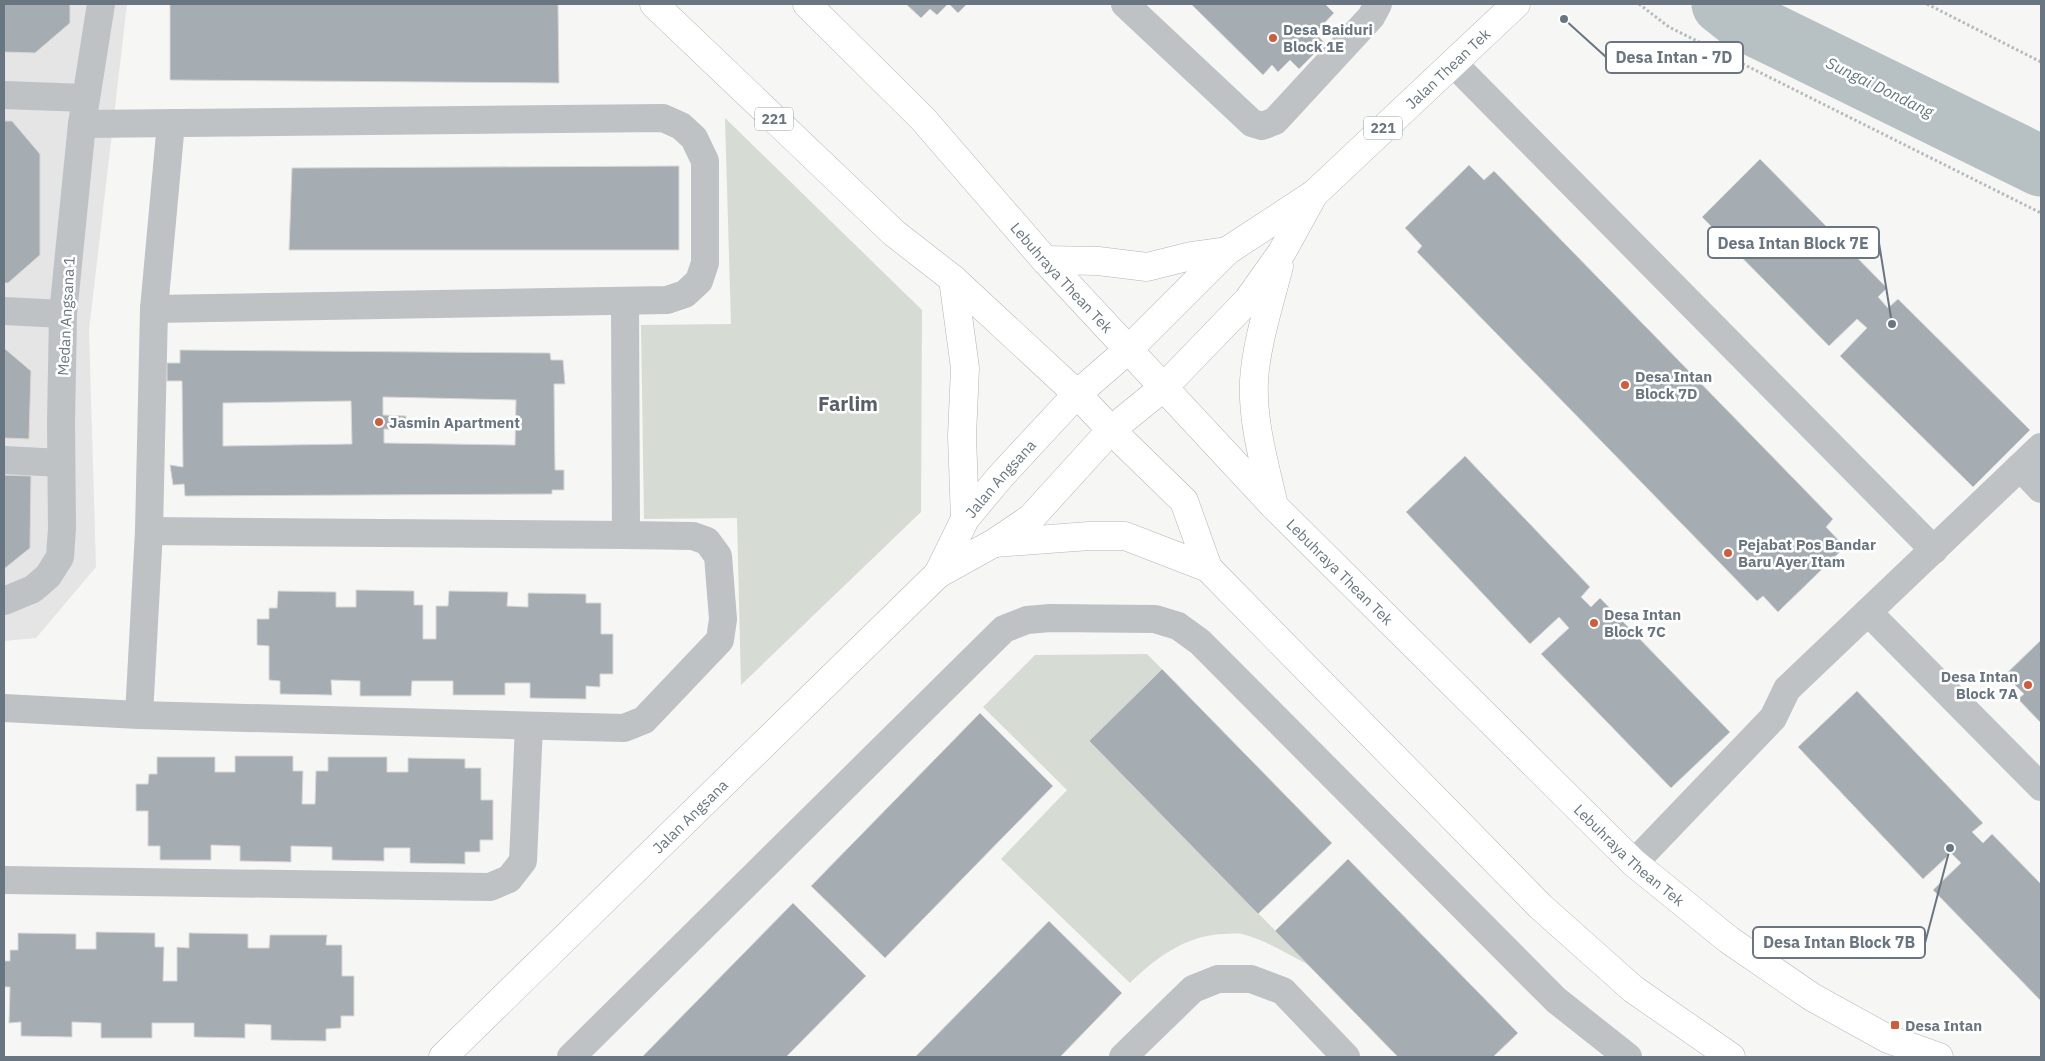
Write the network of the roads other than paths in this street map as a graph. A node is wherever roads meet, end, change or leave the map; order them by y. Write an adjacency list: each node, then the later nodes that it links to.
1 (101, 4): 9 (street, Medan Angsana 1)
2 (654, 4): 15 (main road, 221)
3 (807, 4): 14 (main road, Lebuhraya Thean Tek)
4 (1125, 4): 5 (street)
5 (1378, 4)
6 (1516, 4): 7 (main road, Jalan Thean Tek / 221)
7 (1453, 63): 11 (main road, Jalan Thean Tek / 221); 34 (street)
8 (4, 95): 9 (street)
9 (84, 111): 10 (street); 19 (street, Medan Angsana 1)
10 (171, 123): 16 (street); 17 (street)
11 (1314, 194): 12 (main road, Jalan Thean Tek / 221); 13 (main road, Jalan Thean Tek / 221)
12 (1227, 251): 14 (main road); 20 (main road, Jalan Thean Tek / 221)
13 (1282, 252): 21 (main road, Jalan Thean Tek / 221); 29 (main road)
14 (1045, 260): 20 (main road, Lebuhraya Thean Tek)
15 (953, 279): 22 (main road, 221); 30 (main road)
16 (624, 301): 17 (street); 32 (street)
17 (154, 309): 31 (street)
18 (4, 311): 19 (street)
19 (63, 314): 26 (street, Medan Angsana 1)
20 (1129, 350): 21 (main road, Lebuhraya Thean Tek); 22 (main road, Jalan Angsana)
21 (1164, 387): 23 (main road, Jalan Thean Tek); 29 (main road, Lebuhraya Thean Tek)
22 (1077, 394): 23 (main road, 221); 30 (main road, Jalan Angsana)
23 (1111, 430): 33 (main road, Jalan Angsana); 35 (main road)
24 (2041, 447): 27 (street)
25 (4, 460): 26 (street)
26 (61, 463): 37 (street, Medan Angsana 1)
27 (2020, 466): 28 (street); 34 (street)
28 (2041, 488)
29 (1274, 506): 43 (main road, Lebuhraya Thean Tek)
30 (965, 519): 36 (main road, Jalan Angsana)
31 (149, 531): 32 (street); 40 (street)
32 (626, 535): 41 (street)
33 (994, 543): 35 (main road); 36 (main road, Jalan Angsana)
34 (1934, 550): 38 (street)
35 (1208, 568): 50 (main road)
36 (938, 574): 45 (main road, Jalan Angsana)
37 (4, 601)
38 (1868, 612): 42 (street); 43 (street)
39 (4, 708): 40 (street)
40 (139, 715): 41 (street)
41 (529, 726): 44 (street)
42 (2041, 786)
43 (1634, 863): 51 (main road, Lebuhraya Thean Tek)
44 (4, 880)
45 (443, 1057)
46 (571, 1057): 49 (street)
47 (1123, 1057): 48 (street)
48 (1346, 1057)
49 (1628, 1057)
50 (1731, 1057)
51 (1939, 1057)

